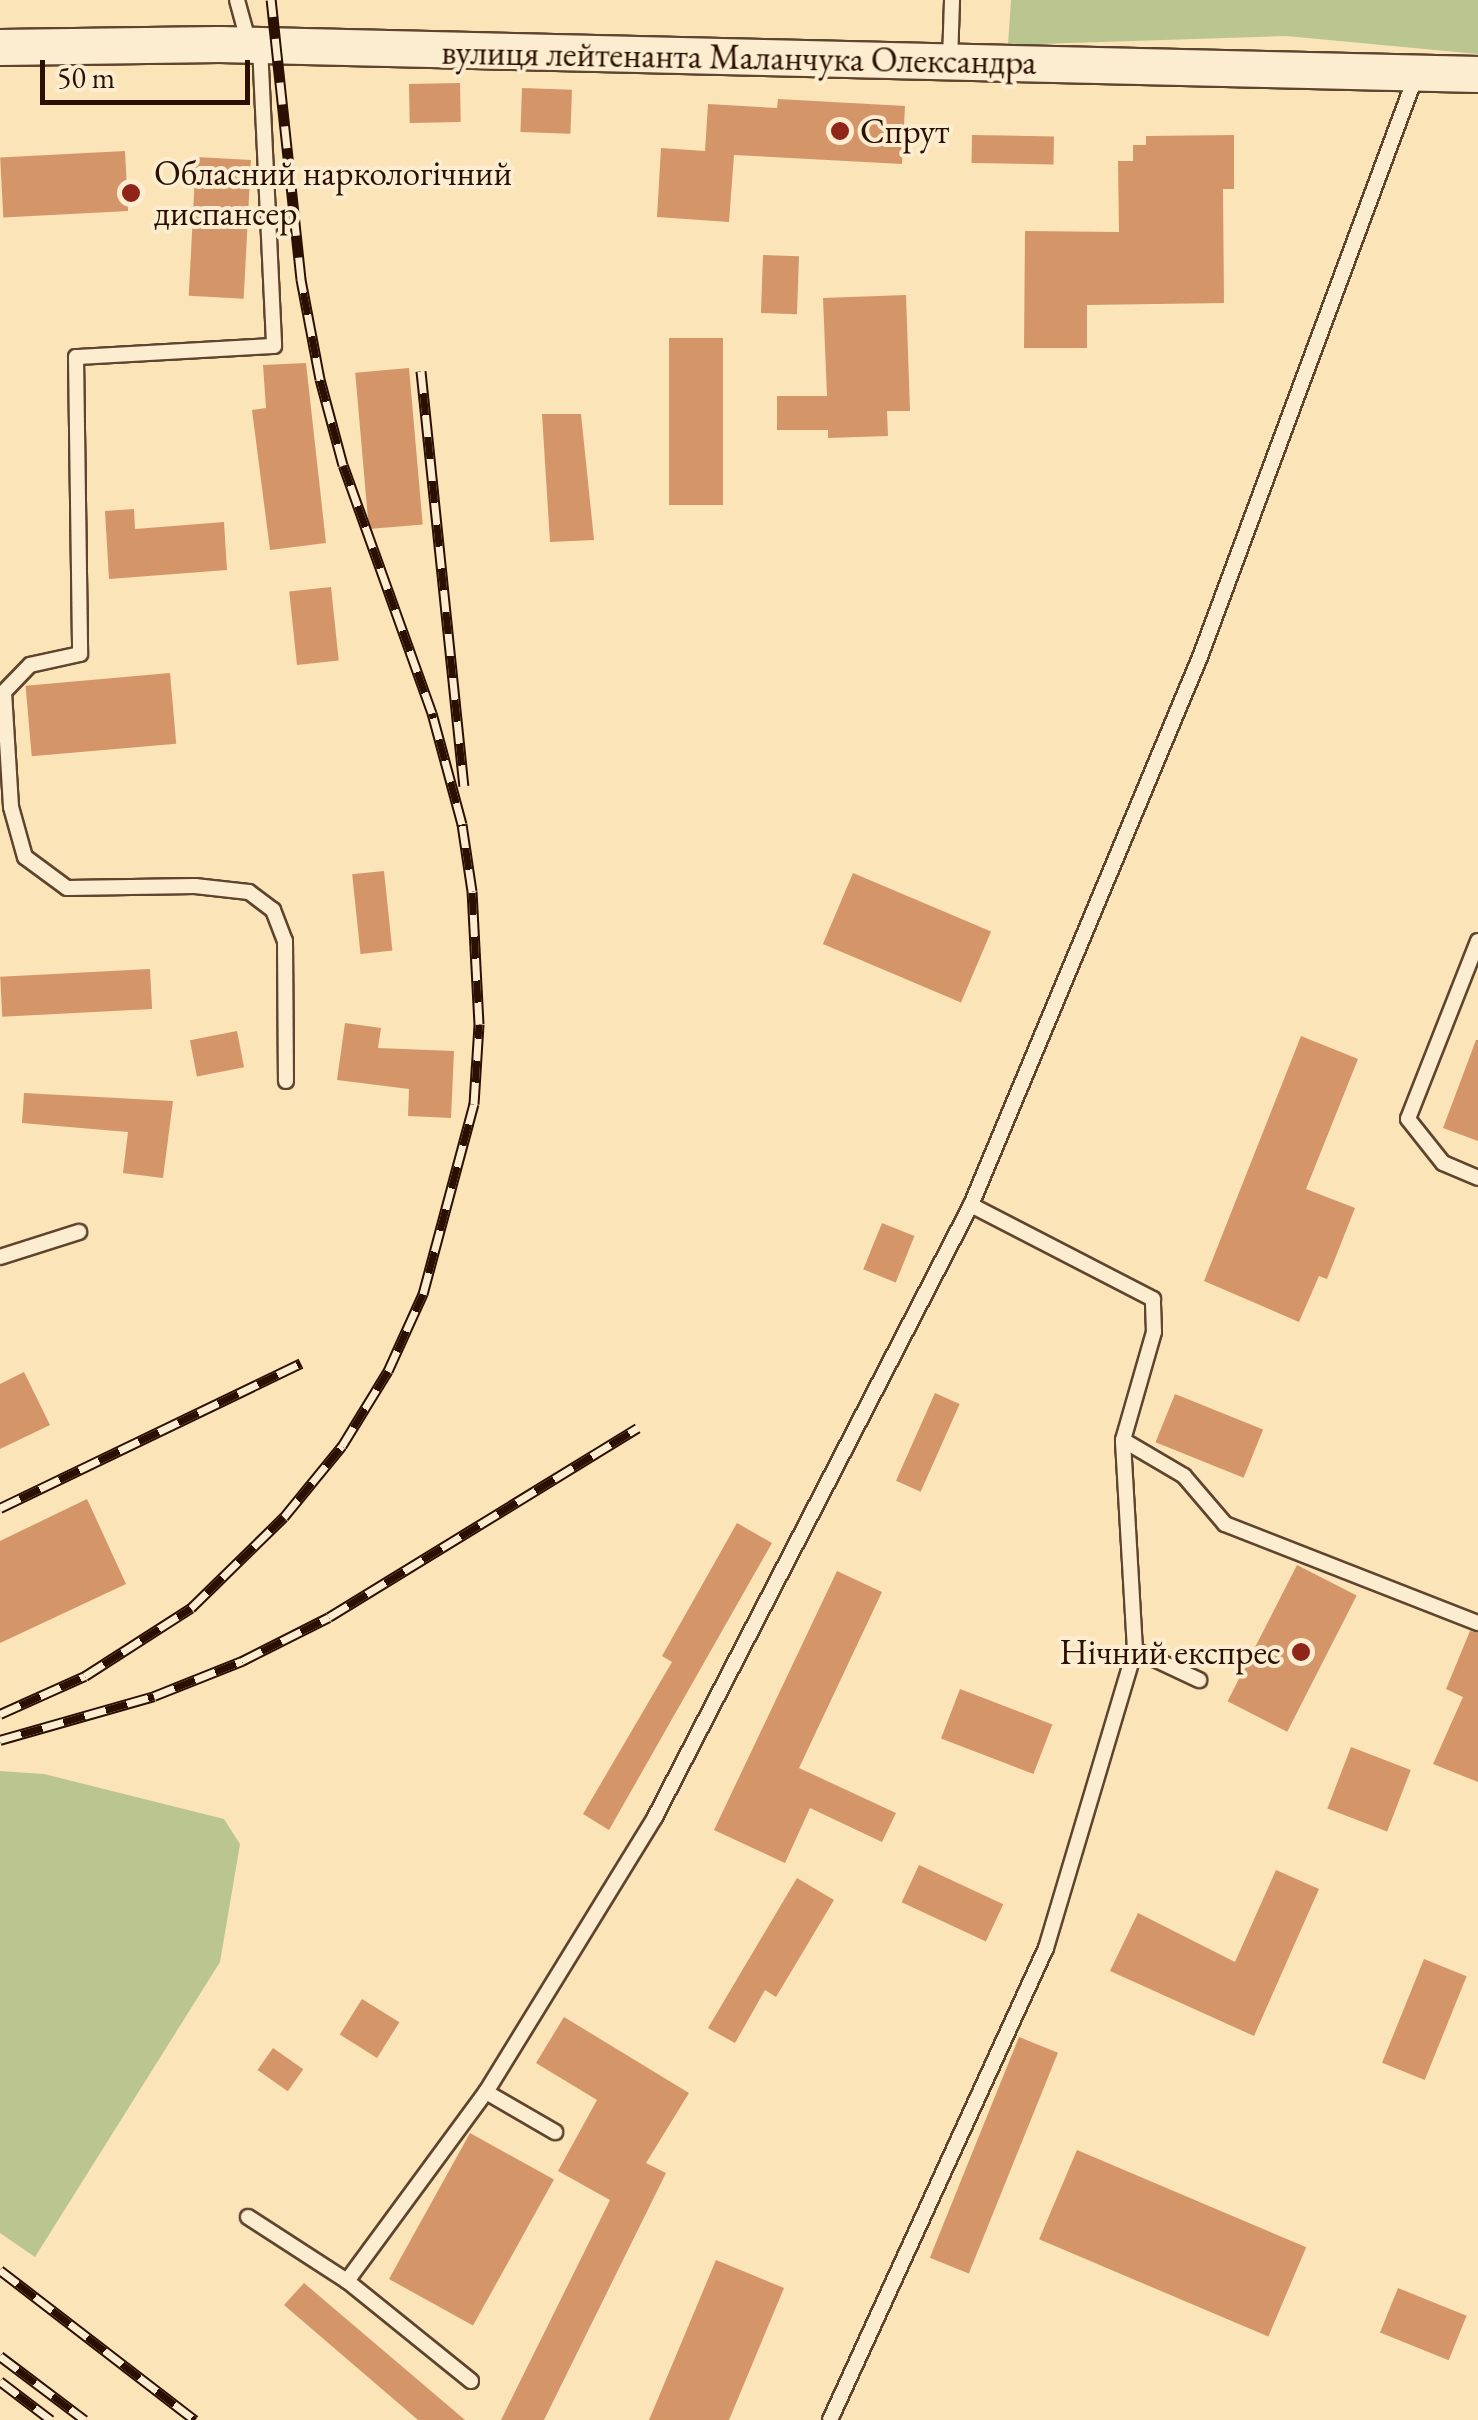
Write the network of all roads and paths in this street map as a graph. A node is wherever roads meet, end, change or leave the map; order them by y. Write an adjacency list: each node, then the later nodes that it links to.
1 (237, 0): 3 (lane)
2 (952, 0): 5 (lane)
3 (254, 45): 4 (street, вулиця лейтенанта Маланчука Олександра); 5 (street, вулиця лейтенанта Маланчука Олександра); 9 (lane)
4 (0, 47)
5 (950, 62): 6 (street, вулиця лейтенанта Маланчука Олександра)
6 (1417, 73): 7 (street, вулиця лейтенанта Маланчука Олександра); 11 (lane)
7 (1478, 74)
8 (1478, 941): 10 (lane)
9 (286, 1082)
10 (1478, 1178)
11 (971, 1205): 14 (lane); 18 (lane)
12 (78, 1232): 13 (lane)
13 (0, 1258)
14 (1122, 1440): 15 (lane); 16 (lane)
15 (1478, 1623)
16 (1135, 1650): 17 (lane); 23 (lane)
17 (1200, 1680)
18 (486, 2092): 19 (lane); 21 (lane)
19 (555, 2132)
20 (248, 2216): 21 (lane)
21 (347, 2281): 22 (lane)
22 (471, 2382)
23 (830, 2420)

